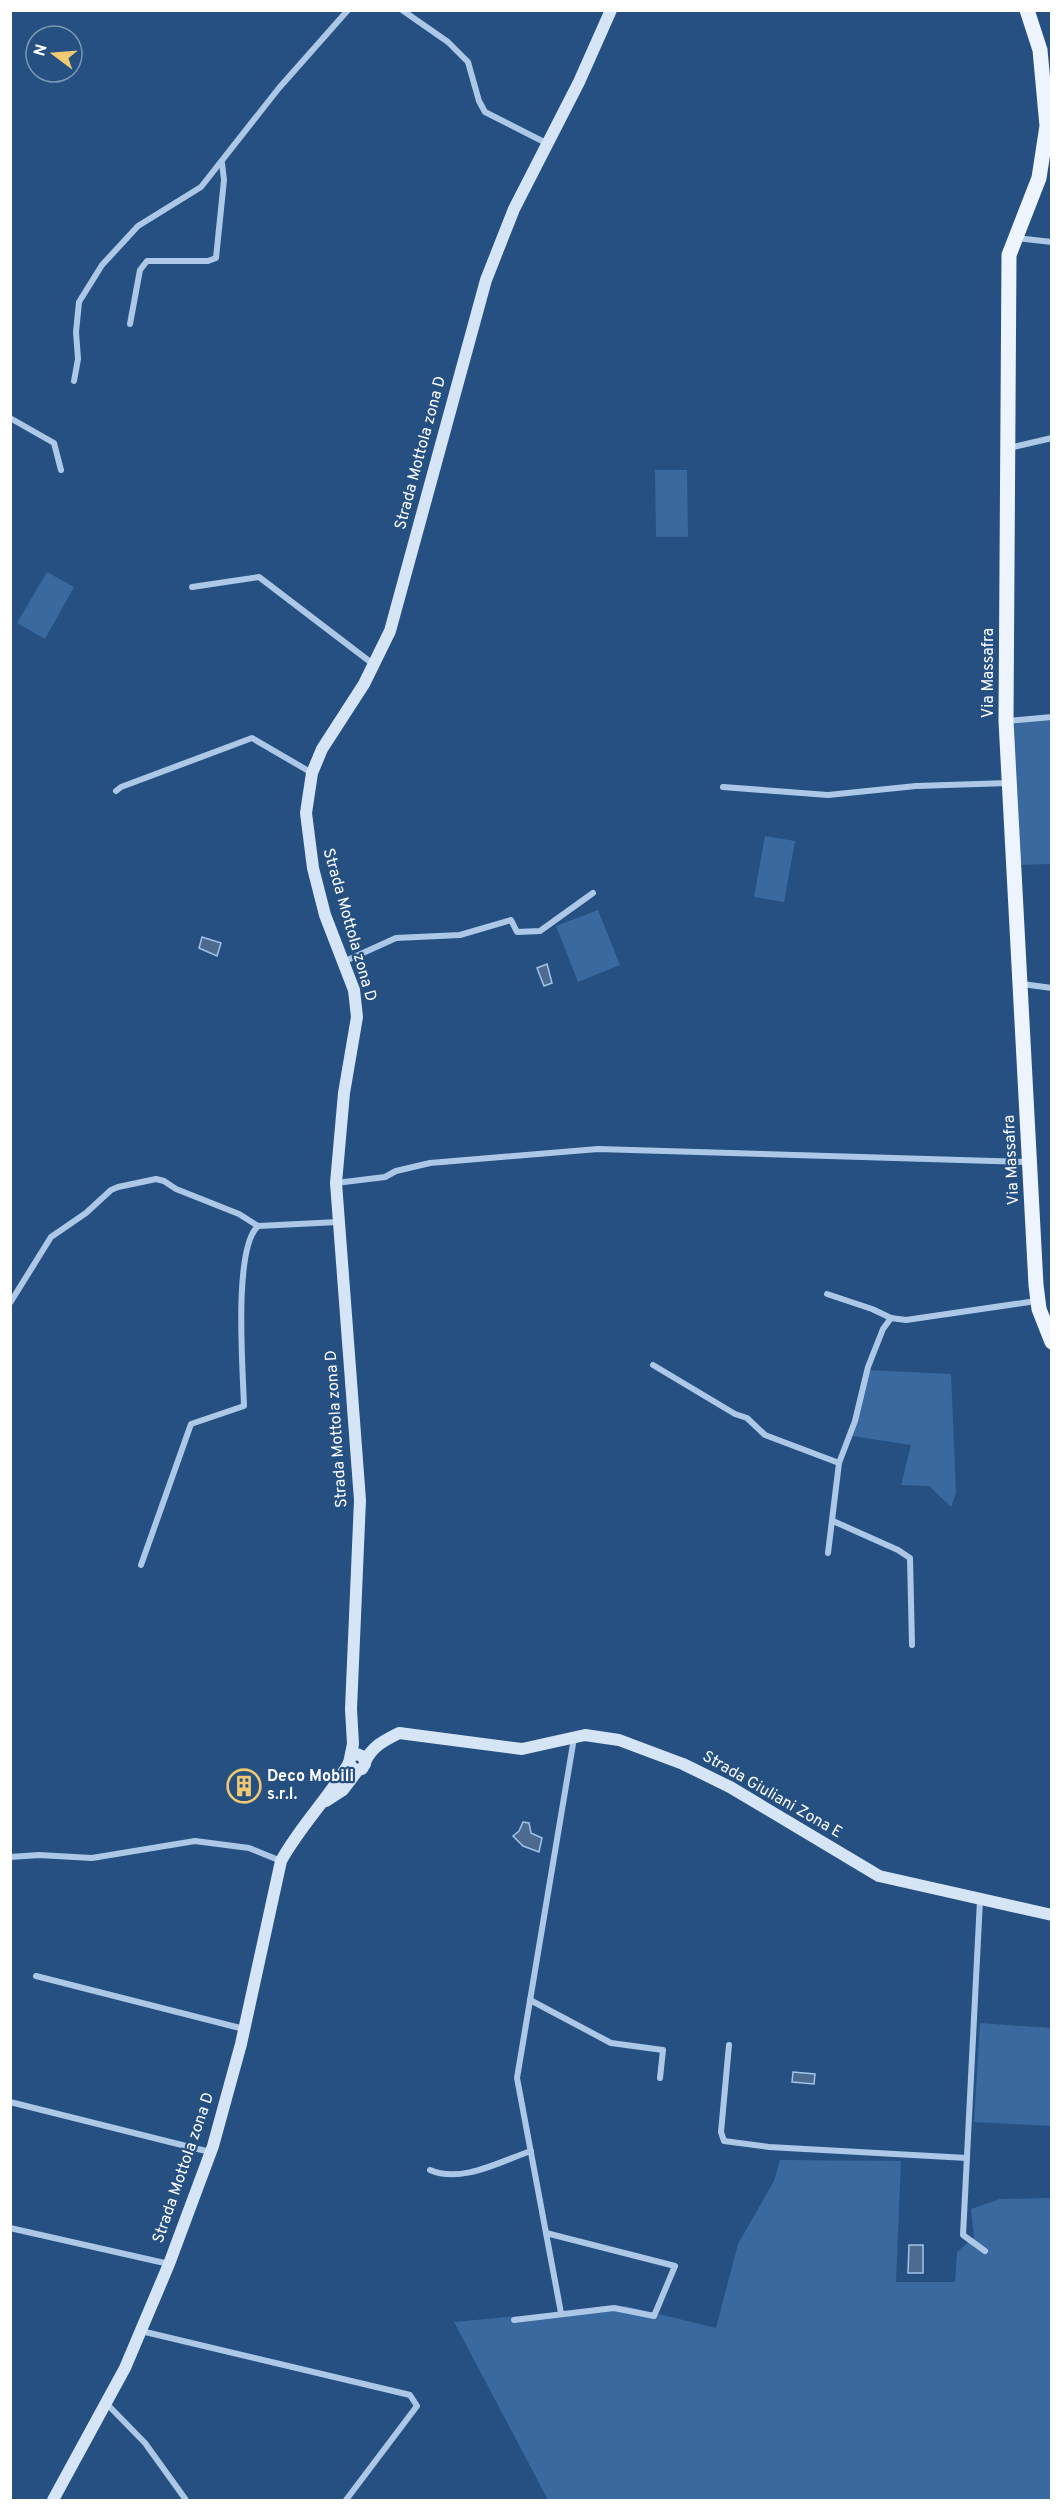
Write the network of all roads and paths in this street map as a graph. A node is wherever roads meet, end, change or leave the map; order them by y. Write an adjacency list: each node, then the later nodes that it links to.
1 (348, 10): 6 (street)
2 (402, 10): 5 (street)
3 (611, 10): 5 (main road, Strada Mottola zona D)
4 (1026, 10): 7 (main road, Via Massafra)
5 (548, 144): 16 (main road, Strada Mottola zona D)
6 (222, 163): 9 (street); 10 (street)
7 (1015, 238): 8 (street); 13 (main road, Via Massafra)
8 (1052, 242)
9 (130, 324)
10 (74, 381)
11 (10, 418): 14 (street)
12 (1052, 438): 13 (street)
13 (1009, 448): 18 (main road, Via Massafra)
14 (61, 470)
15 (192, 587): 16 (street)
16 (373, 664): 19 (main road, Strada Mottola zona D)
17 (1052, 717): 18 (street)
18 (1006, 721): 20 (main road, Via Massafra)
19 (312, 773): 22 (street); 24 (main road, Strada Mottola zona D)
20 (1010, 783): 21 (street); 25 (main road, Via Massafra)
21 (723, 787)
22 (116, 791)
23 (593, 893): 24 (street)
24 (343, 962): 28 (main road, Strada Mottola zona D)
25 (1021, 984): 26 (street); 27 (main road, Via Massafra)
26 (1052, 988)
27 (1030, 1162): 28 (street); 32 (main road, Via Massafra)
28 (336, 1183): 29 (main road, Strada Mottola zona D)
29 (338, 1222): 30 (street); 43 (main road, Strada Mottola zona D)
30 (258, 1226): 33 (street); 40 (street)
31 (826, 1294): 34 (street)
32 (1038, 1300): 34 (street); 35 (main road, Via Massafra)
33 (10, 1302)
34 (891, 1318): 37 (street)
35 (1052, 1342)
36 (653, 1365): 37 (street)
37 (839, 1463): 38 (street)
38 (833, 1521): 39 (street); 41 (street)
39 (828, 1552)
40 (141, 1565)
41 (912, 1645)
42 (574, 1737): 43 (main road, Strada Giuliani Zona E); 46 (main road, Strada Giuliani Zona E); 49 (street)
43 (360, 1759): 45 (main road, Strada Mottola zona D)
44 (10, 1857): 45 (street)
45 (281, 1861): 50 (main road, Strada Mottola zona D)
46 (980, 1900): 47 (main road, Strada Giuliani Zona E); 56 (street)
47 (1052, 1915)
48 (36, 1976): 50 (street)
49 (530, 2000): 52 (street); 54 (street)
50 (244, 2029): 55 (main road, Strada Mottola zona D)
51 (729, 2044): 56 (street)
52 (660, 2078)
53 (10, 2102): 55 (street)
54 (531, 2151): 57 (street); 59 (street)
55 (210, 2152): 61 (main road, Strada Mottola zona D)
56 (967, 2158): 60 (street)
57 (430, 2170)
58 (10, 2228): 61 (street)
59 (546, 2233): 62 (street); 62 (street)
60 (985, 2251)
61 (169, 2264): 64 (main road, Strada Mottola zona D)
62 (561, 2313): 63 (street)
63 (514, 2320)
64 (141, 2330): 65 (main road, Strada Mottola zona D); 68 (street)
65 (106, 2403): 66 (main road, Strada Mottola zona D); 67 (street)
66 (53, 2500)
67 (186, 2500)
68 (346, 2500)

